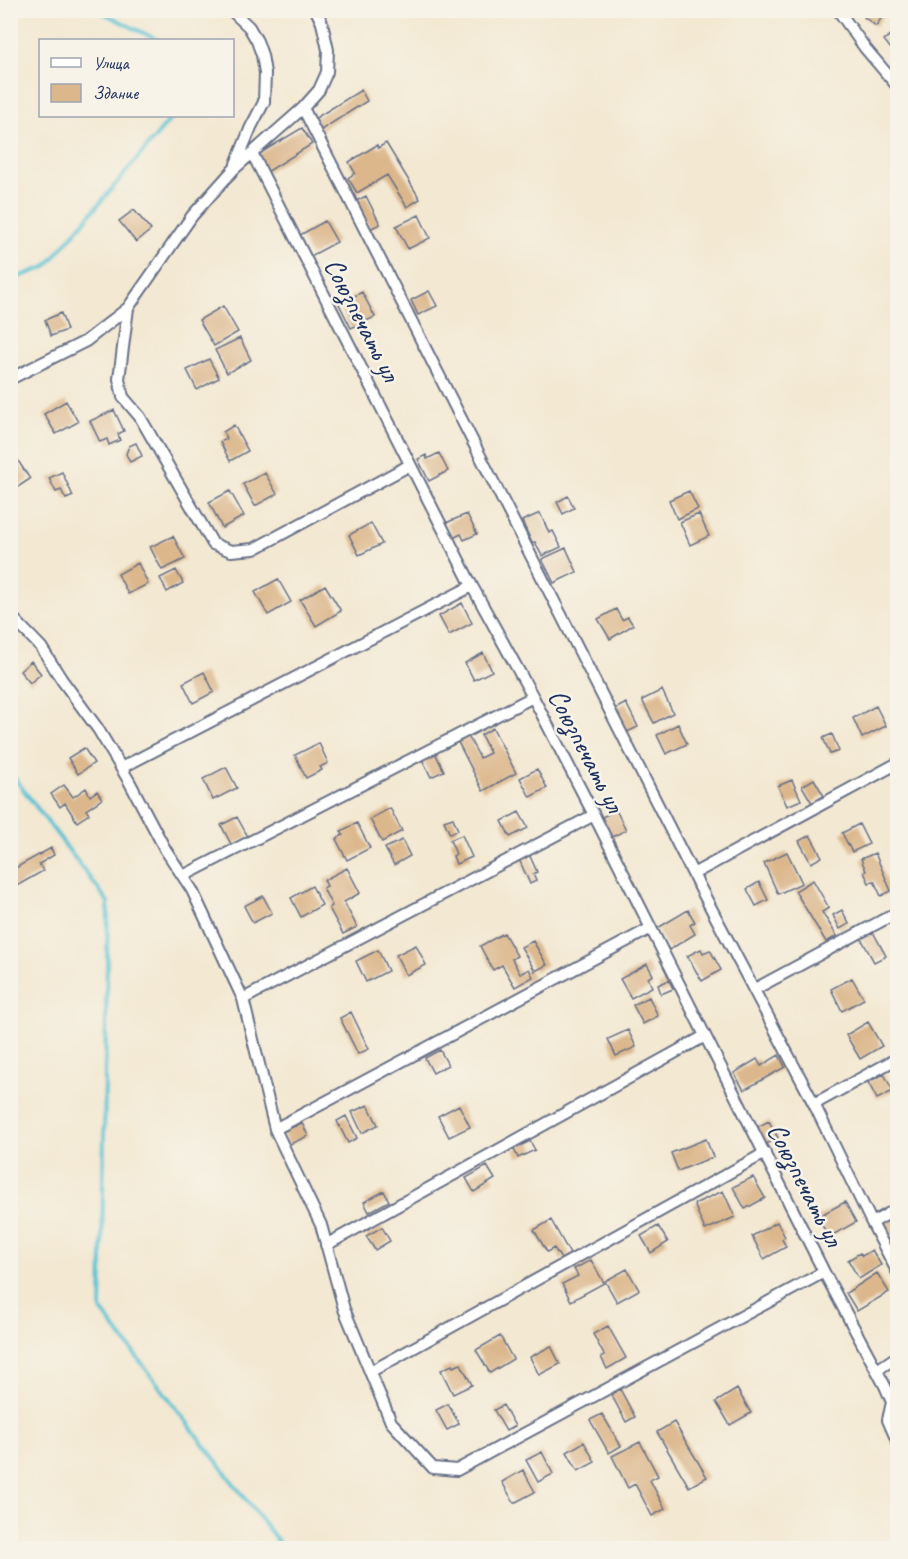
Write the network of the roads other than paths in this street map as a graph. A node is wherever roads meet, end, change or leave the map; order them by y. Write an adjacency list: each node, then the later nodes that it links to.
1 (231, 10): 7 (street)
2 (316, 10): 5 (street)
3 (838, 10): 4 (street)
4 (897, 87)
5 (303, 108): 6 (street); 17 (street, Союзпечать ул)
6 (252, 153): 7 (street); 10 (street, Союзпечать ул)
7 (234, 169): 8 (street)
8 (128, 308): 9 (street); 10 (street)
9 (10, 379)
10 (410, 465): 11 (street, Союзпечать ул)
11 (472, 586): 13 (street, Союзпечать ул); 15 (street)
12 (11, 617): 15 (street)
13 (533, 697): 16 (street, Союзпечать ул); 18 (street)
14 (897, 763): 17 (street)
15 (121, 768): 18 (street)
16 (594, 815): 20 (street, Союзпечать ул); 22 (street)
17 (693, 874): 21 (street, Союзпечать ул)
18 (183, 876): 22 (street)
19 (897, 912): 21 (street)
20 (651, 928): 23 (street, Союзпечать ул); 26 (street)
21 (755, 989): 25 (street, Союзпечать ул)
22 (243, 999): 26 (street)
23 (705, 1036): 27 (street, Союзпечать ул); 30 (street)
24 (897, 1058): 25 (street)
25 (814, 1104): 29 (street, Союзпечать ул)
26 (275, 1129): 30 (street)
27 (765, 1154): 31 (street, Союзпечать ул); 35 (street)
28 (897, 1208): 29 (street)
29 (872, 1223): 32 (street, Союзпечать ул)
30 (326, 1245): 35 (street)
31 (824, 1272): 34 (street, Союзпечать ул); 35 (street)
32 (897, 1273)
33 (897, 1356): 34 (street)
34 (877, 1370): 36 (street, Союзпечать ул)
35 (370, 1372)
36 (897, 1443)

